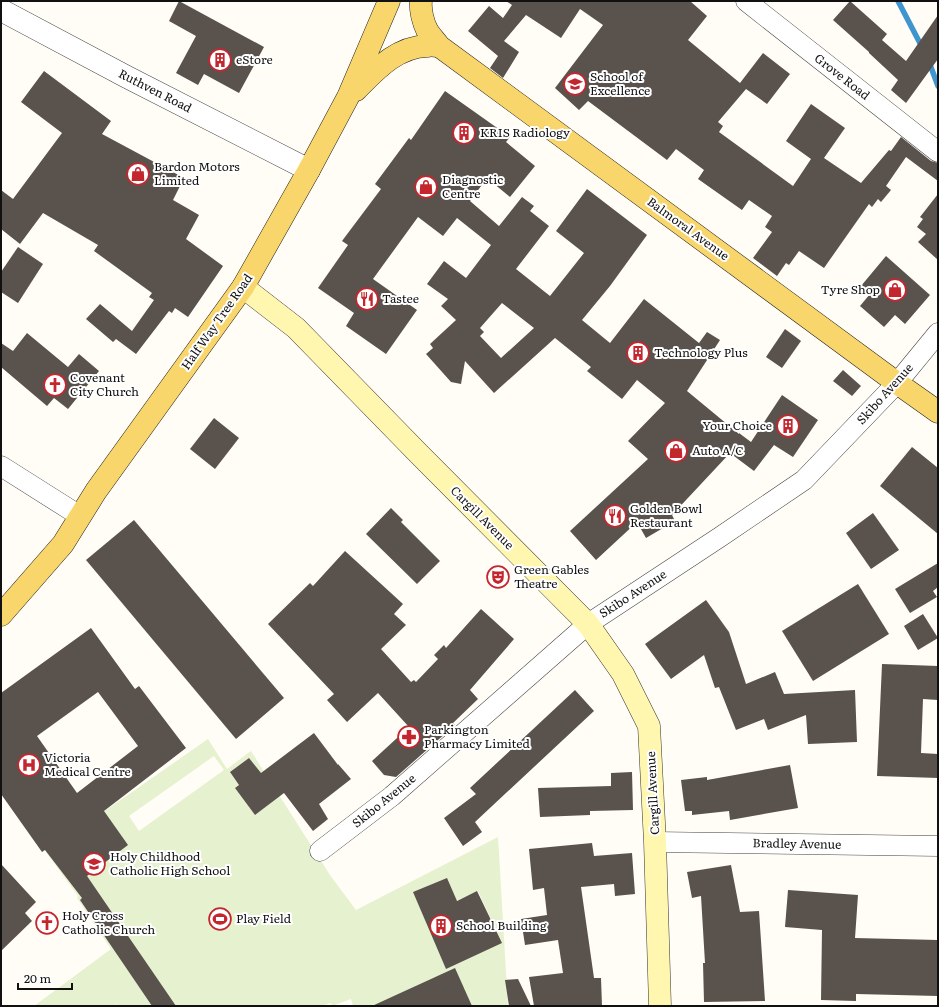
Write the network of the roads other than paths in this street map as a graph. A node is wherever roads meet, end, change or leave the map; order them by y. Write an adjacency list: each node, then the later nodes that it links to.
1 (389, 1): 6 (main road, Half Way Tree Road)
2 (421, 1): 5 (main road)
3 (746, 1): 7 (street, Grove Road)
4 (1, 10): 8 (street, Ruthven Road)
5 (440, 46): 6 (main road); 11 (main road, Balmoral Avenue)
6 (348, 97): 8 (main road, Half Way Tree Road)
7 (938, 152)
8 (309, 170): 9 (main road, Half Way Tree Road)
9 (243, 287): 14 (main road, Half Way Tree Road); 16 (main road, Cargill Avenue)
10 (938, 333): 11 (street, Skibo Avenue)
11 (897, 383): 12 (main road, Balmoral Avenue); 16 (street, Skibo Avenue)
12 (938, 412)
13 (1, 466): 14 (street)
14 (80, 516): 15 (main road, Half Way Tree Road)
15 (1, 615)
16 (588, 624): 17 (main road, Cargill Avenue); 19 (street, Skibo Avenue)
17 (655, 842): 18 (street, Bradley Avenue); 20 (main road, Cargill Avenue)
18 (938, 846)
19 (320, 851)
20 (660, 1006)

